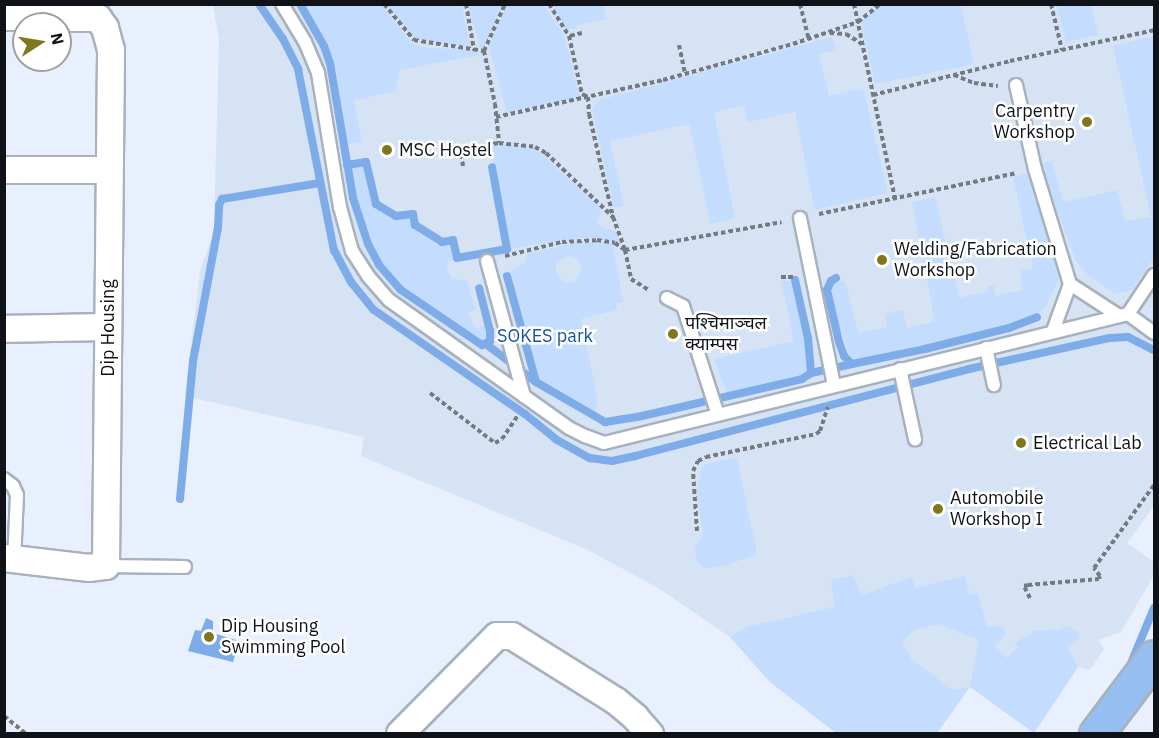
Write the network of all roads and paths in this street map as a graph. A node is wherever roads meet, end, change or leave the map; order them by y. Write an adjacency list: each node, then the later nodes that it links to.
1 (75, 4): 12 (street)
2 (282, 4): 55 (lane)
3 (384, 4): 21 (path)
4 (465, 4): 21 (path)
5 (505, 4): 23 (path)
6 (549, 4): 17 (path)
7 (800, 4): 18 (path)
8 (854, 4): 13 (path)
9 (880, 4): 13 (path)
10 (1051, 4): 22 (path)
11 (4, 17): 12 (street)
12 (98, 18): 34 (street, Dip Housing)
13 (858, 22): 16 (path); 19 (path)
14 (1155, 30): 22 (path)
15 (582, 33): 17 (path)
16 (827, 33): 18 (path); 19 (path)
17 (568, 36): 28 (path)
18 (809, 39): 24 (path)
19 (863, 44): 27 (path)
20 (679, 45): 24 (path)
21 (474, 50): 23 (path)
22 (1062, 50): 25 (path)
23 (484, 51): 29 (path)
24 (685, 74): 28 (path)
25 (954, 75): 26 (path); 27 (path)
26 (1016, 85): 32 (lane)
27 (873, 95): 35 (path)
28 (588, 97): 29 (path); 36 (path)
29 (496, 117): 30 (path)
30 (499, 143): 31 (path); 36 (path)
31 (463, 166)
32 (1035, 169): 35 (path); 43 (lane)
33 (4, 170): 34 (street)
34 (108, 170): 46 (street, Dip Housing)
35 (895, 198): 37 (path)
36 (613, 216): 38 (path)
37 (800, 218): 38 (path); 52 (lane)
38 (625, 250): 39 (path); 44 (path)
39 (487, 261): 55 (lane)
40 (1155, 275): 45 (lane)
41 (781, 277): 42 (path)
42 (796, 278)
43 (1070, 284): 45 (lane); 48 (lane)
44 (667, 298): 56 (lane)
45 (1123, 315): 48 (lane); 49 (lane)
46 (108, 327): 47 (street); 62 (street, Dip Housing)
47 (4, 329)
48 (1053, 331): 50 (lane)
49 (1155, 333)
50 (986, 348): 51 (lane); 53 (lane)
51 (900, 369): 52 (lane); 57 (lane)
52 (831, 385): 56 (lane); 60 (path)
53 (994, 385)
54 (430, 393): 55 (path)
55 (524, 402): 56 (lane)
56 (718, 415)
57 (915, 439)
58 (4, 479): 61 (lane)
59 (1155, 485): 64 (path)
60 (697, 531)
61 (9, 559): 62 (street)
62 (106, 566): 63 (lane)
63 (185, 567)
64 (1030, 598)
65 (1155, 657): 70 (main road)
66 (4, 716): 67 (path)
67 (26, 734)
68 (400, 734): 69 (street)
69 (650, 734)
70 (1096, 734)

